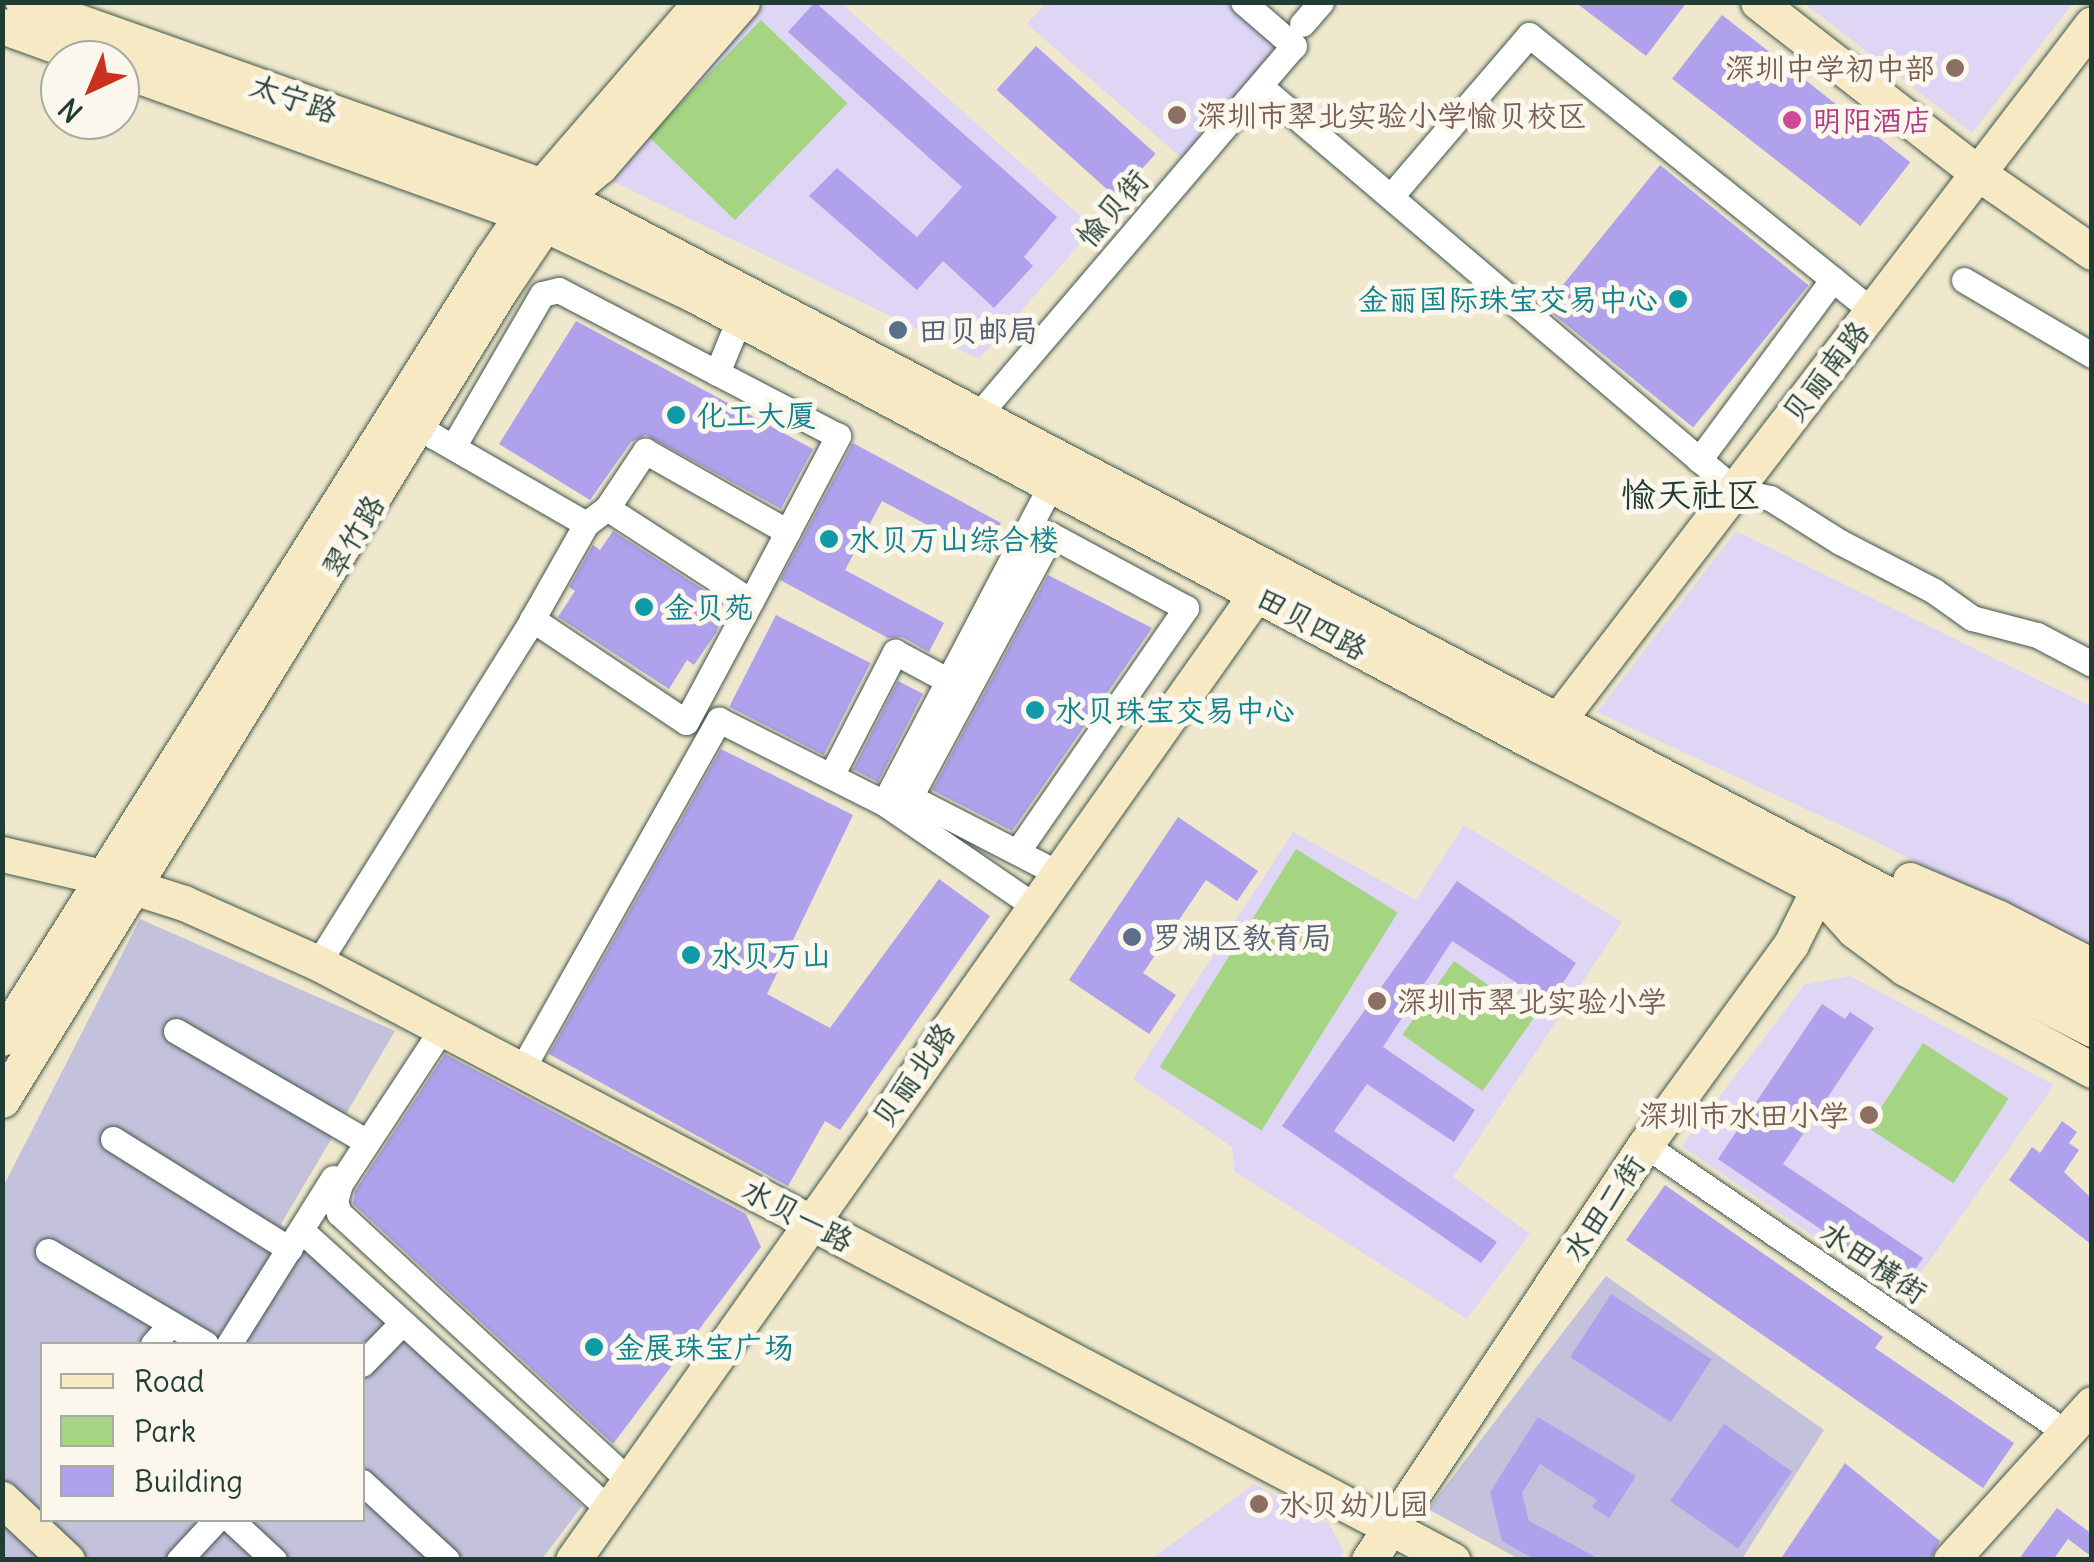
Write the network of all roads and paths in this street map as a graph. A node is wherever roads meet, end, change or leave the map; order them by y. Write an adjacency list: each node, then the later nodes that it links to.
1 (23, 2): 15 (main road, 太宁路)
2 (701, 2): 15 (main road, 翠竹路)
3 (742, 2): 15 (main road, 翠竹路)
4 (1243, 2): 9 (street)
5 (1321, 2): 9 (street, 愉贝街)
6 (1758, 2): 13 (main road)
7 (2092, 24): 13 (main road, 贝丽南路)
8 (2, 26): 10 (main road)
9 (1298, 35): 12 (street, 愉贝街)
10 (41, 40)
11 (140, 75): 15 (main road, 太宁路)
12 (1260, 86): 14 (street); 24 (street, 愉贝街)
13 (1978, 173): 16 (main road); 20 (main road, 贝丽南路)
14 (1391, 196): 17 (street); 27 (street)
15 (544, 205): 19 (main road, 田贝四路); 25 (main road, 翠竹路); 44 (main road, 翠竹路)
16 (2092, 252)
17 (1834, 279): 20 (street); 27 (street)
18 (1964, 280): 22 (street)
19 (698, 281): 21 (main road, 田贝四路); 24 (main road, 田贝四路)
20 (1872, 311): 29 (main road, 贝丽南路)
21 (739, 320): 23 (street); 28 (main road, 田贝四路)
22 (2092, 356)
23 (717, 373): 26 (street); 32 (street)
24 (980, 413): 38 (main road, 田贝四路)
25 (419, 428): 26 (street); 46 (main road, 翠竹路)
26 (453, 448): 31 (street)
27 (1700, 460): 29 (street)
28 (1052, 483): 33 (main road, 田贝四路); 37 (street)
29 (1735, 490): 36 (street); 38 (main road, 贝丽南路)
30 (607, 508): 31 (street); 32 (street); 34 (street)
31 (586, 524): 35 (street)
32 (788, 532): 34 (street)
33 (1257, 593): 43 (main road, 贝丽北路); 45 (main road, 田贝四路)
34 (751, 601): 35 (street)
35 (532, 620): 48 (street)
36 (2092, 664)
37 (948, 680): 39 (street); 40 (street)
38 (1558, 720): 45 (main road, 田贝四路)
39 (831, 776): 40 (street); 53 (street)
40 (884, 803): 47 (street)
41 (1018, 852): 41 (street); 43 (street)
42 (2, 854): 44 (main road, 水贝一路)
43 (1057, 873): 47 (main road, 贝丽北路)
44 (102, 876): 46 (main road, 水贝一路); 52 (main road, 翠竹路)
45 (1825, 876): 49 (main road, 田贝四路); 49 (main road); 54 (main road); 58 (main road, 水田二街)
46 (136, 888): 48 (main road, 水贝一路); 55 (main road, 翠竹路)
47 (1034, 905): 59 (main road, 贝丽北路)
48 (318, 963): 50 (main road, 水贝一路)
49 (2088, 1004)
50 (437, 1024): 53 (main road, 水贝一路); 56 (street); 71 (street)
51 (176, 1031): 56 (street)
52 (2, 1038)
53 (522, 1069): 59 (main road, 水贝一路)
54 (2092, 1070)
55 (2, 1100)
56 (359, 1137): 60 (street)
57 (113, 1139): 60 (street)
58 (1645, 1145): 69 (street, 水田横街); 75 (main road, 水田二街)
59 (810, 1221): 71 (main road, 贝丽北路); 75 (main road, 水贝一路)
60 (295, 1240): 62 (street); 66 (street)
61 (48, 1251): 63 (street)
62 (402, 1323): 67 (street); 71 (street)
63 (171, 1324): 64 (street); 65 (street)
64 (155, 1342)
65 (202, 1342)
66 (231, 1342)
67 (365, 1361)
68 (2092, 1404): 69 (main road)
69 (2067, 1433): 83 (main road)
70 (365, 1485): 79 (street)
71 (619, 1495): 80 (main road, 贝丽北路)
72 (2, 1499): 76 (main road)
73 (216, 1522): 77 (street)
74 (218, 1522): 78 (street)
75 (1389, 1527): 81 (main road, 水田二街); 82 (main road, 水贝一路)
76 (67, 1560)
77 (179, 1560)
78 (274, 1560)
79 (446, 1560)
80 (573, 1560)
81 (1369, 1560)
82 (1452, 1560)
83 (1951, 1560)

